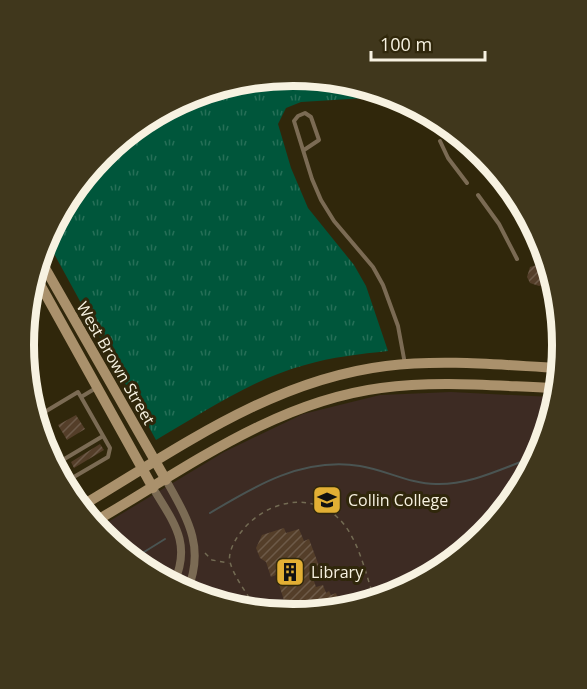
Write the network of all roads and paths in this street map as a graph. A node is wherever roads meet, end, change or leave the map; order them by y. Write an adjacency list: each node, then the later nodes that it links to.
1 (440, 141): 3 (lane)
2 (304, 150): 2 (lane); 11 (lane)
3 (467, 183)
4 (478, 195): 5 (lane)
5 (517, 259)
6 (45, 269): 10 (main road, West Brown Street)
7 (41, 286): 8 (main road, West Brown Street)
8 (46, 295): 9 (lane); 10 (main road); 14 (main road, West Brown Street)
9 (38, 299)
10 (76, 327): 21 (main road, West Brown Street)
11 (405, 365): 12 (main road); 13 (main road); 21 (main road)
12 (551, 368)
13 (406, 386): 15 (main road); 24 (main road)
14 (96, 387): 16 (lane); 22 (main road, West Brown Street)
15 (549, 388)
16 (81, 397): 17 (lane); 18 (lane)
17 (43, 413)
18 (103, 436): 20 (lane); 23 (lane)
19 (59, 454): 20 (lane)
20 (63, 461): 23 (lane)
21 (156, 462): 22 (main road); 24 (main road, West Brown Street)
22 (143, 470): 26 (main road, West Brown Street); 27 (main road)
23 (73, 478): 25 (lane)
24 (166, 480): 26 (main road); 32 (street)
25 (77, 486)
26 (153, 488): 28 (main road); 31 (street)
27 (88, 502)
28 (101, 518)
29 (205, 553): 30 (path)
30 (230, 562): 33 (path); 34 (path)
31 (176, 575)
32 (189, 582)
33 (372, 592)
34 (251, 600)

